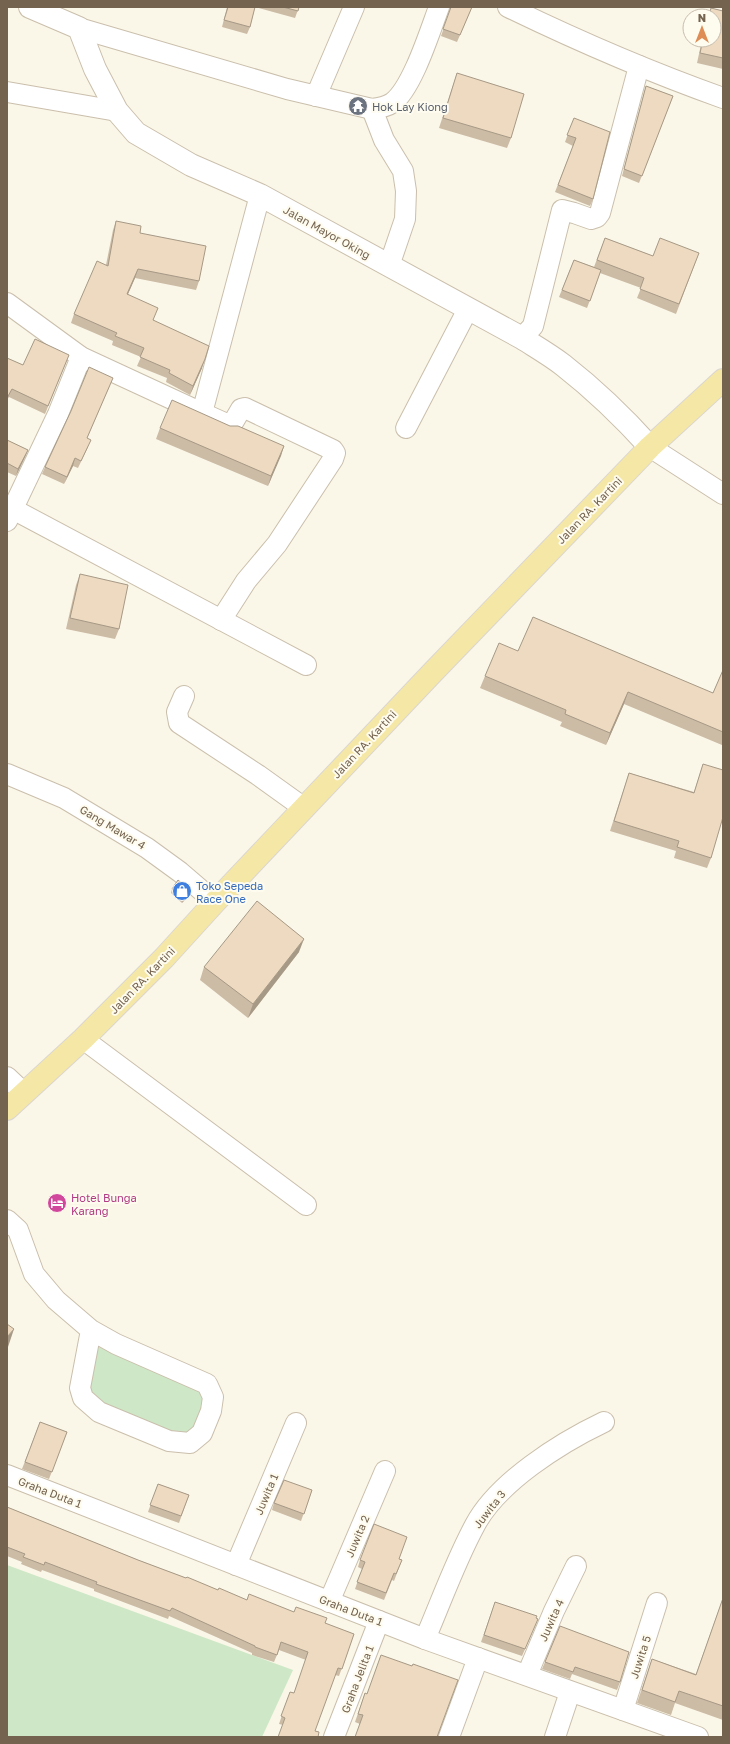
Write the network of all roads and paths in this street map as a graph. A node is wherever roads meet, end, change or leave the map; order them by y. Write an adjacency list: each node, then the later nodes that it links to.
1 (30, 7): 5 (street)
2 (354, 7): 8 (street)
3 (440, 7): 10 (street)
4 (508, 7): 6 (street)
5 (79, 28): 8 (street); 11 (street, Jalan Mayor Oking)
6 (639, 66): 9 (street); 16 (street)
7 (7, 92): 11 (street)
8 (316, 96): 10 (street)
9 (723, 98)
10 (372, 109): 13 (street)
11 (117, 111): 12 (street, Jalan Mayor Oking)
12 (260, 195): 13 (street, Jalan Mayor Oking); 19 (street)
13 (389, 266): 15 (street, Jalan Mayor Oking)
14 (7, 303): 17 (street)
15 (468, 309): 16 (street, Jalan Mayor Oking); 20 (street)
16 (522, 338): 21 (street, Jalan Mayor Oking)
17 (81, 357): 19 (street); 23 (street)
18 (723, 380): 21 (main road, Jalan RA. Kartini)
19 (202, 413): 24 (street)
20 (406, 428)
21 (650, 447): 22 (street); 28 (main road, Jalan RA. Kartini)
22 (723, 494)
23 (9, 512): 24 (street)
24 (221, 620): 25 (street)
25 (306, 665)
26 (184, 696): 28 (street)
27 (7, 774): 29 (street, Gang Mawar 4)
28 (304, 808): 29 (main road, Jalan RA. Kartini)
29 (212, 899): 30 (main road, Jalan RA. Kartini)
30 (83, 1039): 32 (main road, Jalan RA. Kartini); 34 (street)
31 (7, 1077): 32 (street)
32 (24, 1093): 33 (main road, Jalan RA. Kartini)
33 (7, 1109)
34 (306, 1205)
35 (7, 1220): 36 (street)
36 (91, 1330): 36 (street)
37 (604, 1422): 46 (street, Juwita 3)
38 (296, 1423): 41 (street, Juwita 1)
39 (385, 1471): 43 (street, Juwita 2)
40 (7, 1475): 41 (street, Graha Duta 1)
41 (236, 1565): 43 (street, Graha Duta 1)
42 (576, 1566): 48 (street, Juwita 4)
43 (329, 1602): 45 (street, Graha Duta 1)
44 (657, 1603): 50 (street, Juwita 5)
45 (379, 1621): 46 (street, Graha Duta 1); 51 (street, Graha Jelita 1)
46 (424, 1640): 47 (street, Graha Duta 1)
47 (478, 1658): 48 (street, Graha Duta 1); 52 (street)
48 (527, 1675): 49 (street, Graha Duta 1)
49 (570, 1692): 50 (street, Graha Duta 1); 53 (street)
50 (623, 1710): 54 (street, Graha Duta 1)
51 (334, 1737)
52 (449, 1737)
53 (555, 1737)
54 (698, 1737)

